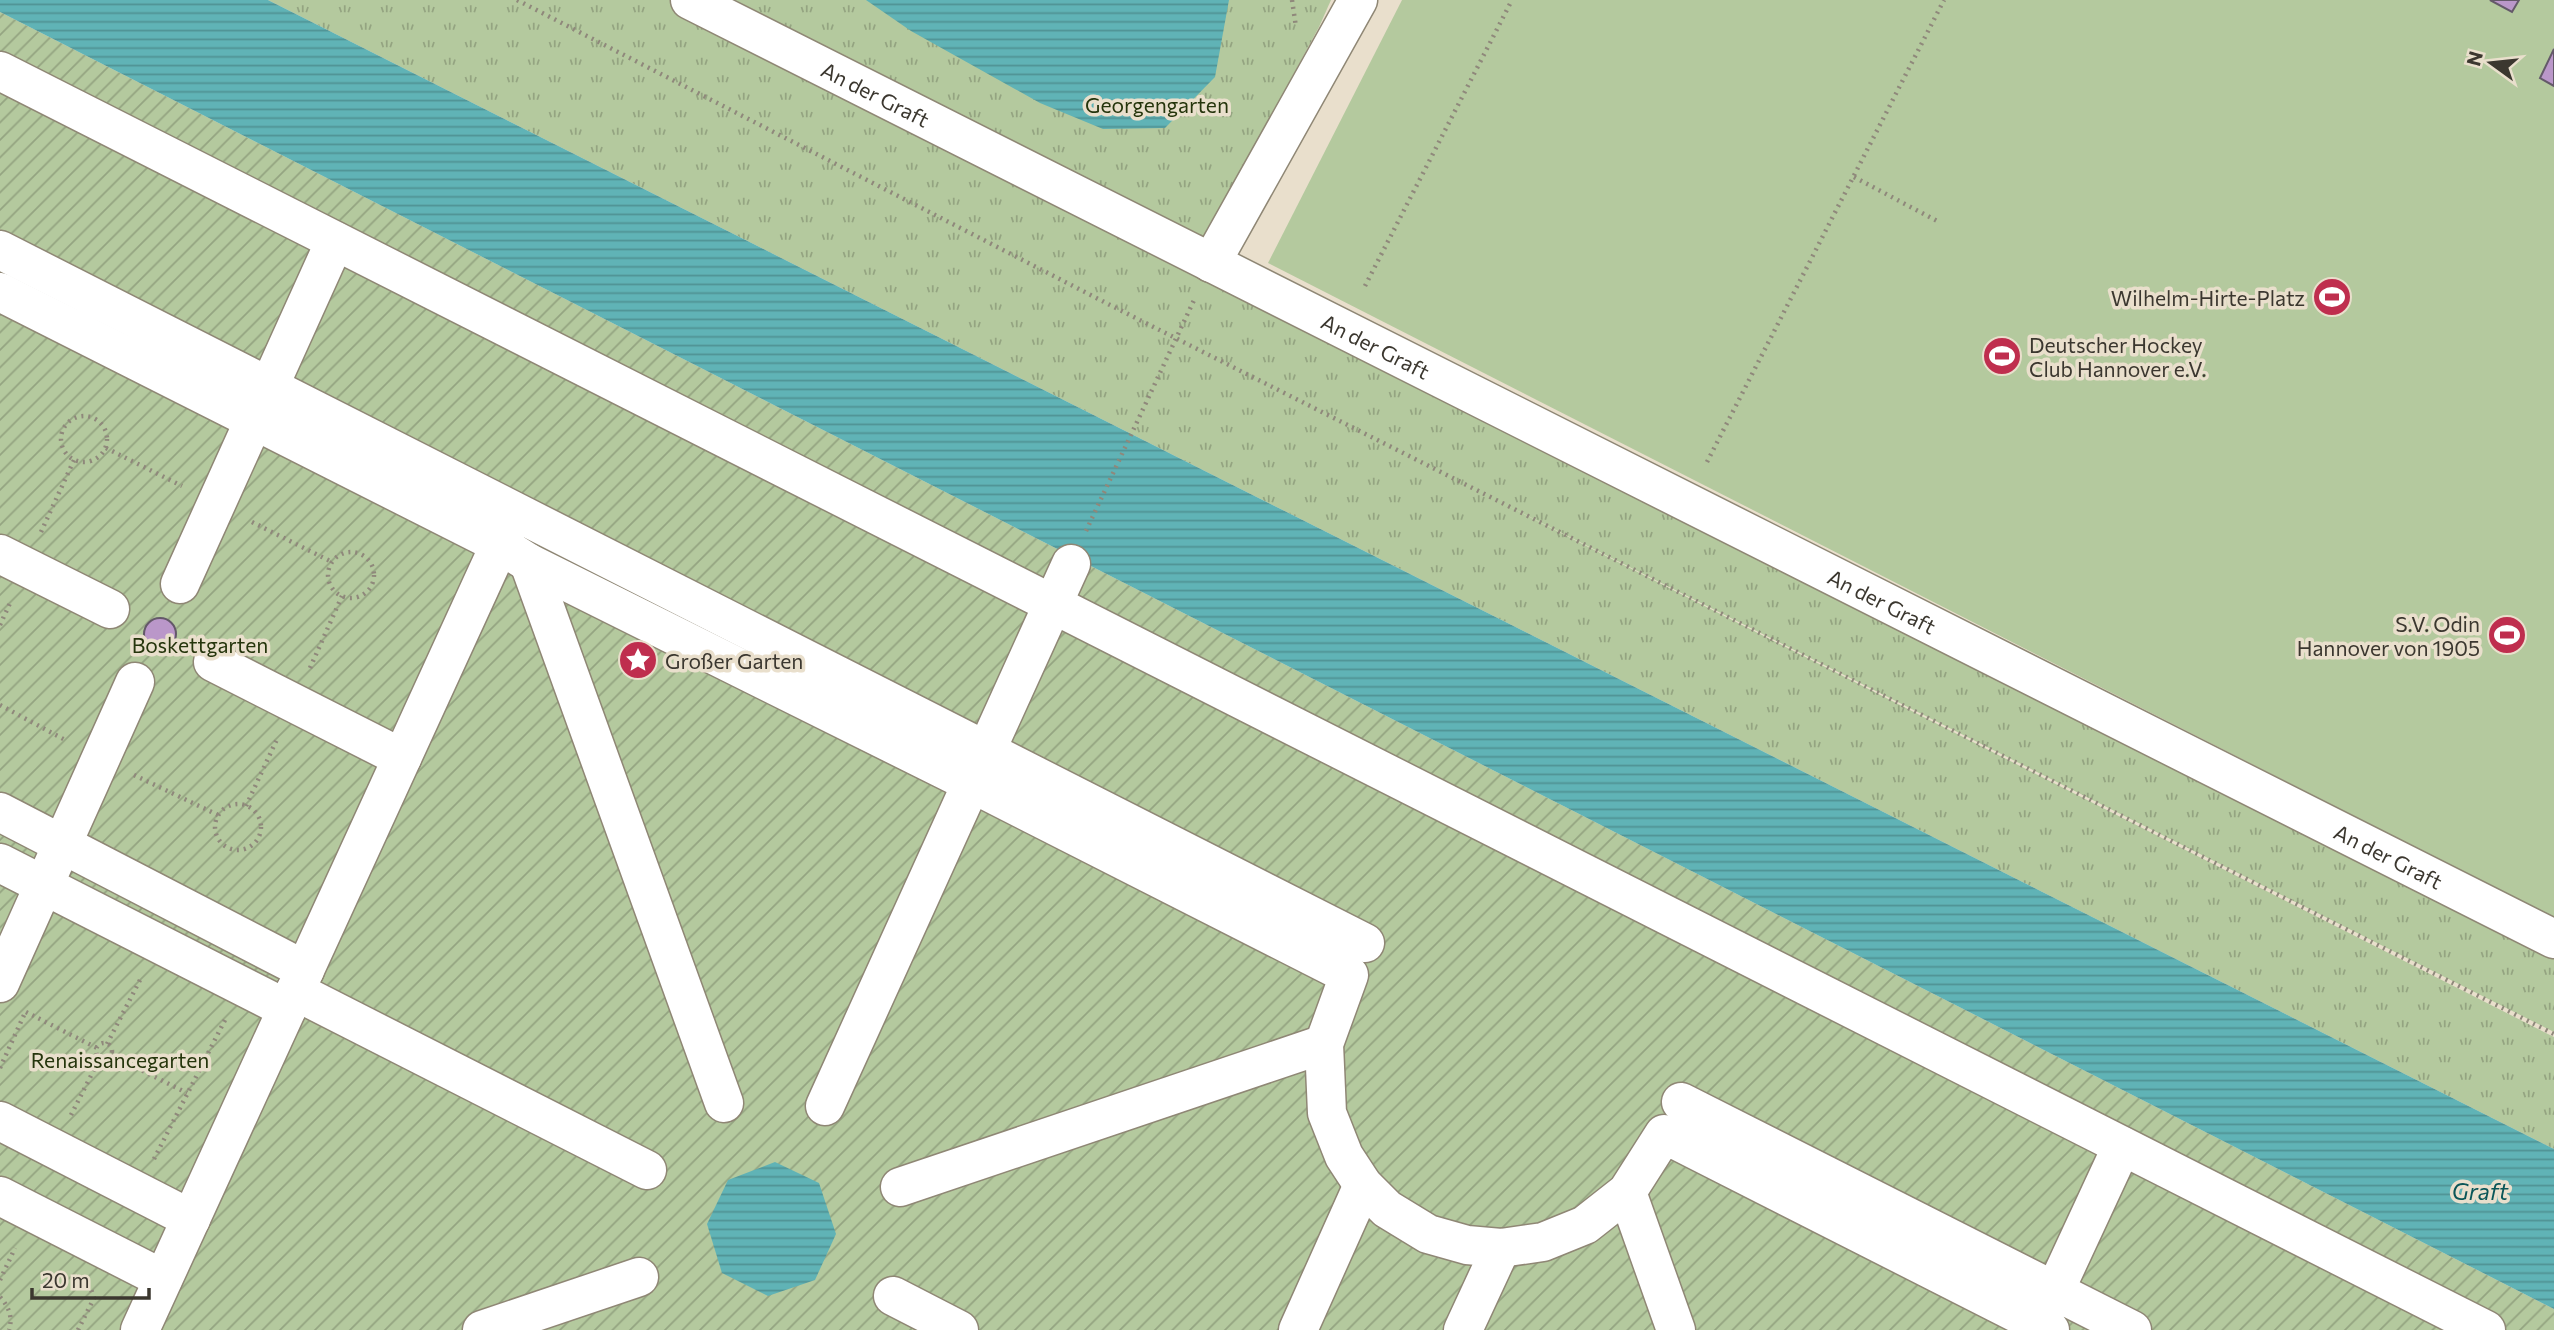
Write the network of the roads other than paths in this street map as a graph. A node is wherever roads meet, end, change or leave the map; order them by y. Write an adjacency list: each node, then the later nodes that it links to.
1 (690, 0): 6 (street, An der Graft)
2 (1358, 0): 6 (street)
3 (0, 72): 4 (street)
4 (335, 242): 8 (street); 13 (street)
5 (14, 257): 7 (street); 8 (street)
6 (1211, 263): 23 (street, An der Graft)
7 (4, 305): 8 (street)
8 (262, 404): 9 (street); 12 (street)
9 (514, 539): 17 (street); 18 (street); 18 (street); 29 (street)
10 (0, 554): 14 (street)
11 (1071, 564): 13 (street)
12 (180, 584)
13 (1052, 604): 18 (street); 32 (street)
14 (110, 610)
15 (213, 662): 17 (street)
16 (135, 682): 20 (street)
17 (402, 758): 26 (street)
18 (979, 767): 24 (street); 27 (street); 30 (street)
19 (0, 812): 20 (street)
20 (62, 844): 22 (street); 26 (street)
21 (0, 863): 22 (street)
22 (44, 886): 25 (street); 26 (street)
23 (2554, 939)
24 (1365, 943)
25 (0, 983)
26 (296, 990): 33 (street); 38 (street)
27 (1324, 1044): 34 (street); 35 (street)
28 (1681, 1102): 43 (street)
29 (724, 1103)
30 (825, 1106)
31 (0, 1121): 38 (street)
32 (2122, 1146): 43 (street); 51 (street)
33 (647, 1170)
34 (1363, 1185): 39 (street); 47 (street)
35 (900, 1187)
36 (1627, 1192): 39 (street); 43 (street); 49 (street)
37 (0, 1196): 41 (street)
38 (191, 1219): 41 (street)
39 (1500, 1248): 48 (street)
40 (639, 1277): 45 (street)
41 (163, 1279): 44 (street)
42 (893, 1296): 46 (street)
43 (2045, 1319): 50 (street)
44 (140, 1330)
45 (482, 1330)
46 (959, 1330)
47 (1297, 1330)
48 (1463, 1330)
49 (1676, 1330)
50 (2132, 1330)
51 (2486, 1330)

